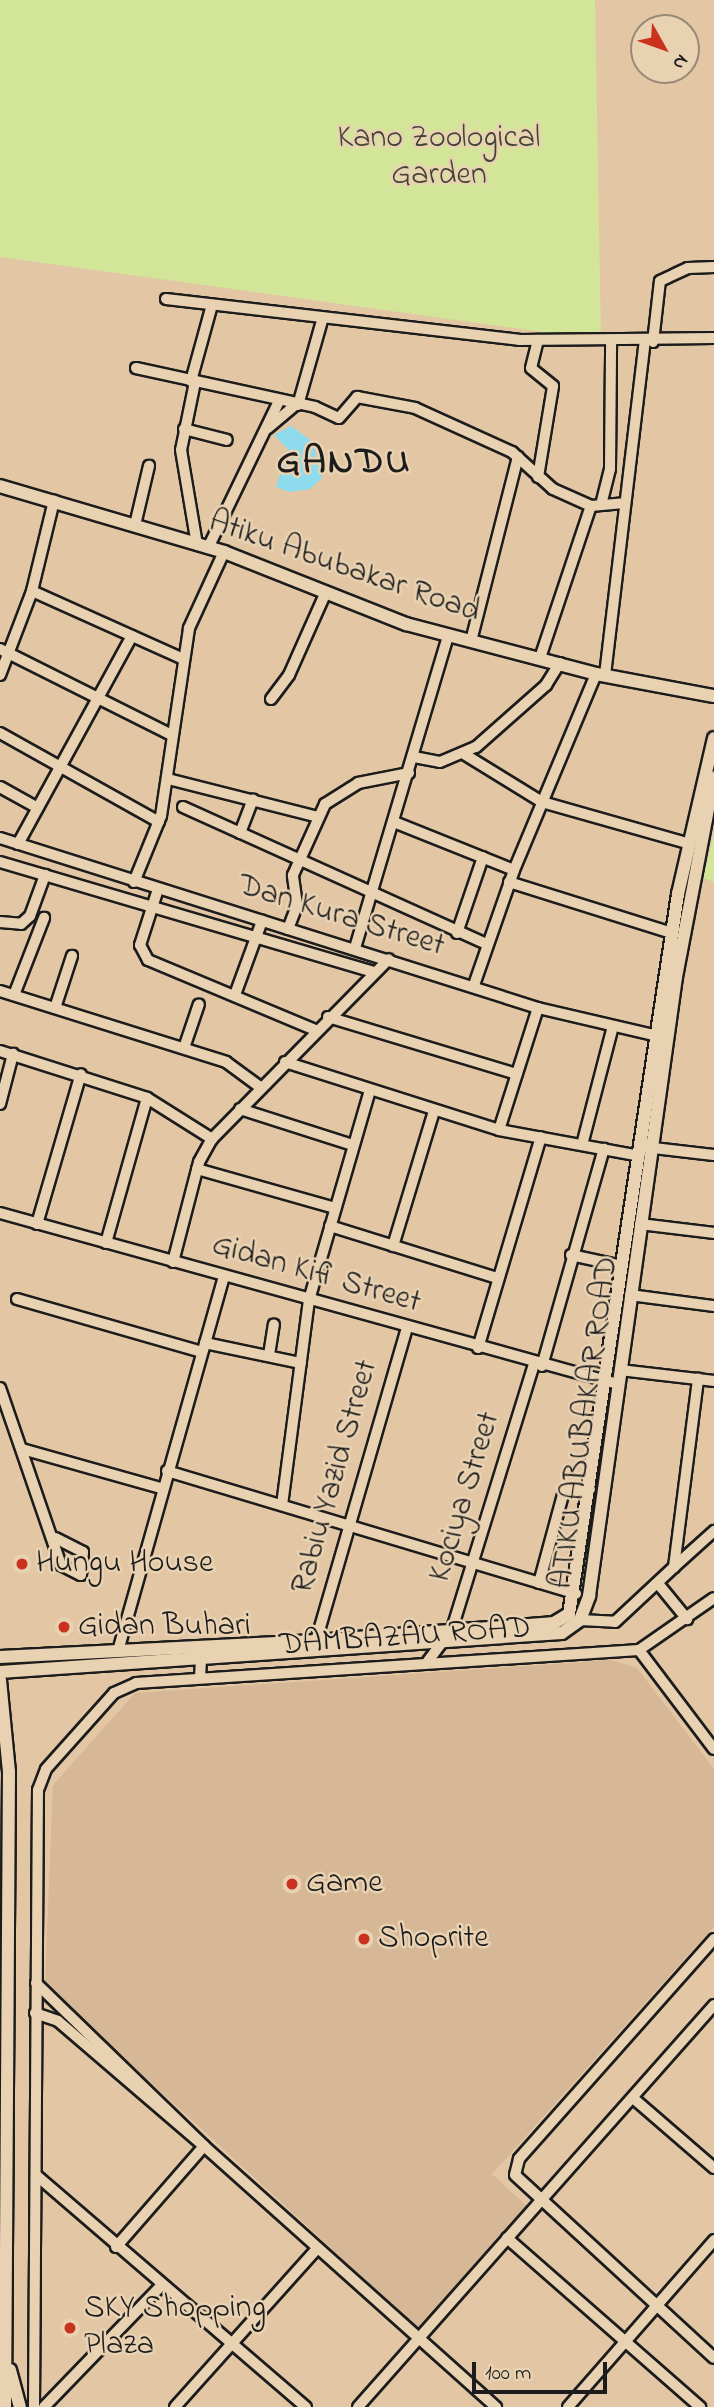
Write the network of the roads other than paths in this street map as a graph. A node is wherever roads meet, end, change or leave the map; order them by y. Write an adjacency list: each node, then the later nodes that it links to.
1 (714, 267): 7 (street)
2 (166, 299): 3 (street)
3 (212, 304): 4 (street); 10 (street)
4 (323, 317): 6 (street); 12 (street)
5 (714, 338): 7 (street)
6 (538, 340): 8 (street); 18 (street)
7 (649, 342): 8 (street); 22 (street)
8 (611, 343): 20 (street)
9 (136, 368): 10 (street)
10 (193, 382): 11 (street); 14 (street)
11 (278, 403): 12 (street); 13 (street)
12 (296, 406): 13 (street); 16 (street)
13 (268, 428): 25 (street)
14 (184, 429): 15 (street); 25 (street)
15 (227, 440)
16 (518, 457): 18 (street); 31 (street)
17 (149, 466): 24 (street)
18 (538, 477): 23 (street)
19 (0, 486): 21 (street, Atiku Abubakar Road)
20 (602, 500): 22 (street); 23 (street)
21 (54, 501): 24 (street, Atiku Abubakar Road); 27 (street)
22 (624, 503): 38 (street)
23 (591, 506): 34 (street)
24 (135, 525): 25 (street, Atiku Abubakar Road)
25 (203, 546): 26 (street, Atiku Abubakar Road)
26 (224, 552): 28 (street, Atiku Abubakar Road); 35 (street)
27 (32, 591): 29 (street); 33 (street)
28 (326, 592): 30 (street, Atiku Abubakar Road); 41 (street)
29 (132, 636): 35 (street); 40 (street)
30 (448, 636): 31 (street, Atiku Abubakar Road); 46 (street)
31 (471, 641): 34 (street, Atiku Abubakar Road)
32 (0, 649): 33 (street)
33 (11, 653): 37 (street); 40 (street)
34 (540, 658): 36 (street, Atiku Abubakar Road)
35 (183, 659): 43 (street)
36 (560, 663): 38 (street, Atiku Abubakar Road); 45 (street)
37 (0, 675)
38 (601, 675): 39 (street, Atiku Abubakar Road); 53 (street)
39 (712, 698)
40 (97, 699): 43 (street); 47 (street)
41 (271, 699)
42 (0, 733): 47 (street)
43 (172, 735): 50 (street)
44 (714, 738): 61 (street)
45 (464, 754): 46 (street); 53 (street)
46 (414, 757): 48 (street)
47 (60, 767): 55 (street); 58 (street)
48 (409, 773): 56 (street); 57 (street)
49 (714, 778): 95 (street, ATIKU ABUBAKAR ROAD)
50 (168, 779): 52 (street); 58 (street)
51 (0, 787): 55 (street)
52 (253, 799): 56 (street); 59 (street)
53 (541, 802): 61 (street); 66 (street)
54 (183, 807): 59 (street)
55 (38, 808): 62 (street)
56 (318, 817): 64 (street)
57 (394, 821): 63 (street); 71 (street)
58 (159, 822): 69 (street)
59 (240, 832): 64 (street)
60 (0, 838): 62 (street, Dan Kura Street)
61 (687, 843): 78 (street)
62 (18, 844): 69 (street, Dan Kura Street)
63 (483, 857): 66 (street); 77 (street)
64 (302, 858): 71 (street); 76 (street)
65 (0, 862): 67 (street)
66 (514, 870): 68 (street)
67 (45, 875): 72 (street); 75 (street)
68 (509, 881): 78 (street); 80 (street)
69 (134, 882): 70 (street, Dan Kura Street)
70 (158, 889): 72 (street); 74 (street, Dan Kura Street)
71 (371, 893): 77 (street); 81 (street)
72 (152, 906): 79 (street); 87 (street)
73 (44, 918): 88 (street)
74 (262, 921): 76 (street, Dan Kura Street); 79 (street)
75 (0, 922)
76 (288, 929): 81 (street, Dan Kura Street)
77 (457, 933): 80 (street)
78 (672, 933): 95 (street)
79 (256, 938): 84 (street); 87 (street)
80 (486, 944): 85 (street)
81 (355, 948): 83 (street, Dan Kura Street)
82 (72, 956): 90 (street)
83 (389, 958): 84 (street); 85 (street, Dan Kura Street)
84 (374, 972): 92 (street)
85 (474, 985): 91 (street, Dan Kura Street)
86 (0, 991): 88 (street)
87 (236, 992): 94 (street)
88 (14, 995): 90 (street)
89 (200, 1004): 96 (street)
90 (55, 1008): 96 (street)
91 (538, 1008): 93 (street, Dan Kura Street); 101 (street)
92 (328, 1017): 94 (street); 101 (street)
93 (613, 1026): 95 (street, Dan Kura Street); 112 (street)
94 (315, 1030): 99 (street)
95 (662, 1037): 114 (street, ATIKU ABUBAKAR ROAD)
96 (184, 1048): 102 (street)
97 (0, 1051): 98 (street)
98 (13, 1054): 100 (street); 105 (street)
99 (285, 1062): 102 (street); 103 (street)
100 (80, 1074): 104 (street); 119 (street)
101 (517, 1074): 108 (street)
102 (260, 1087): 106 (street)
103 (369, 1093): 107 (street); 111 (street)
104 (147, 1098): 110 (street); 123 (street)
105 (0, 1104)
106 (240, 1109): 110 (street); 111 (street)
107 (433, 1111): 108 (street); 124 (street)
108 (499, 1130): 109 (street)
109 (541, 1137): 112 (street); 129 (street)
110 (212, 1139): 116 (street)
111 (353, 1145): 117 (street)
112 (582, 1145): 113 (street)
113 (604, 1149): 114 (street); 125 (street, Kociya Street)
114 (645, 1150): 115 (street); 120 (street, ATIKU ABUBAKAR ROAD); 127 (street)
115 (714, 1155)
116 (197, 1169): 117 (street); 126 (street)
117 (335, 1208): 121 (street)
118 (0, 1213): 119 (street, Gidan Kifi Street)
119 (37, 1224): 123 (street, Gidan Kifi Street)
120 (640, 1224): 122 (street); 130 (street, ATIKU ABUBAKAR ROAD)
121 (330, 1226): 124 (street); 132 (street)
122 (714, 1233)
123 (106, 1243): 126 (street, Gidan Kifi Street)
124 (393, 1245): 129 (street)
125 (572, 1255): 127 (street); 140 (street, Kociya Street)
126 (173, 1262): 128 (street, Gidan Kifi Street)
127 (622, 1266): 144 (street)
128 (224, 1277): 132 (street, Gidan Kifi Street); 136 (street)
129 (497, 1278): 137 (street)
130 (630, 1295): 133 (street); 141 (street, ATIKU ABUBAKAR ROAD)
131 (17, 1299): 136 (street)
132 (309, 1300): 135 (street, Gidan Kifi Street); 139 (street)
133 (714, 1307)
134 (274, 1324): 138 (street)
135 (407, 1328): 137 (street, Gidan Kifi Street); 152 (street, Rabiu Yazid Street)
136 (203, 1348): 138 (street); 148 (street)
137 (478, 1348): 140 (street, Gidan Kifi Street)
138 (269, 1355): 139 (street)
139 (301, 1363): 151 (street)
140 (538, 1365): 144 (street, Gidan Kifi Street); 155 (street, Kociya Street)
141 (620, 1370): 142 (street); 145 (street, ATIKU ABUBAKAR ROAD)
142 (698, 1379): 143 (street); 156 (street)
143 (714, 1381)
144 (604, 1382): 145 (street, Gidan Kifi Street); 150 (street)
145 (618, 1384): 162 (street, ATIKU ABUBAKAR ROAD)
146 (0, 1388): 147 (street)
147 (22, 1449): 149 (street); 154 (street)
148 (167, 1471): 149 (street); 151 (street)
149 (161, 1488): 167 (street)
150 (590, 1489): 157 (street); 159 (street)
151 (282, 1505): 152 (street)
152 (351, 1526): 155 (street); 164 (street, Rabiu Yazid Street)
153 (714, 1531): 156 (street)
154 (55, 1538)
155 (475, 1563): 157 (street); 163 (street, Kociya Street)
156 (674, 1567): 158 (street)
157 (539, 1583): 159 (street)
158 (660, 1586): 161 (street); 162 (street)
159 (576, 1594): 163 (street)
160 (714, 1598): 161 (street, DAMBAZAU ROAD)
161 (687, 1619): 166 (street, DAMBAZAU ROAD)
162 (580, 1620): 165 (street, ATIKU ABUBAKAR ROAD)
163 (452, 1629): 164 (street); 165 (street, Kociya Street)
164 (316, 1641): 167 (street)
165 (443, 1644): 169 (street, ATIKU ABUBAKAR ROAD); 170 (street, Kociya Street)
166 (639, 1650): 170 (street, DAMBAZAU ROAD); 174 (street)
167 (118, 1651): 168 (street)
168 (0, 1657)
169 (201, 1659): 171 (street, ATIKU ABUBAKAR ROAD); 172 (street)
170 (428, 1661): 172 (street, DAMBAZAU ROAD)
171 (0, 1672)
172 (200, 1678): 176 (street, DAMBAZAU ROAD)
173 (0, 1680): 193 (street)
174 (714, 1749)
175 (714, 1939): 183 (street)
176 (36, 1983): 178 (street, DAMBAZAU ROAD); 180 (street)
177 (714, 2005): 179 (street)
178 (35, 2012): 180 (street); 182 (street, DAMBAZAU ROAD)
179 (633, 2098): 181 (street); 183 (street)
180 (204, 2146): 186 (street); 187 (street)
181 (714, 2168)
182 (36, 2175): 186 (street); 197 (street, DAMBAZAU ROAD)
183 (539, 2202): 184 (street); 189 (street)
184 (507, 2238): 190 (street); 191 (street)
185 (714, 2241): 189 (street)
186 (117, 2248): 188 (street)
187 (317, 2249): 190 (street); 192 (street)
188 (162, 2285): 192 (street); 198 (street)
189 (656, 2306): 191 (street); 194 (street)
190 (418, 2339): 201 (street); 202 (street)
191 (627, 2341): 203 (street); 204 (street)
192 (231, 2344): 199 (street); 200 (street)
193 (6, 2357): 195 (street); 196 (street)
194 (714, 2358)
195 (5, 2407)
196 (20, 2407)
197 (34, 2407)
198 (44, 2407)
199 (175, 2407)
200 (306, 2407)
201 (358, 2407)
202 (496, 2407)
203 (568, 2407)
204 (700, 2407)

